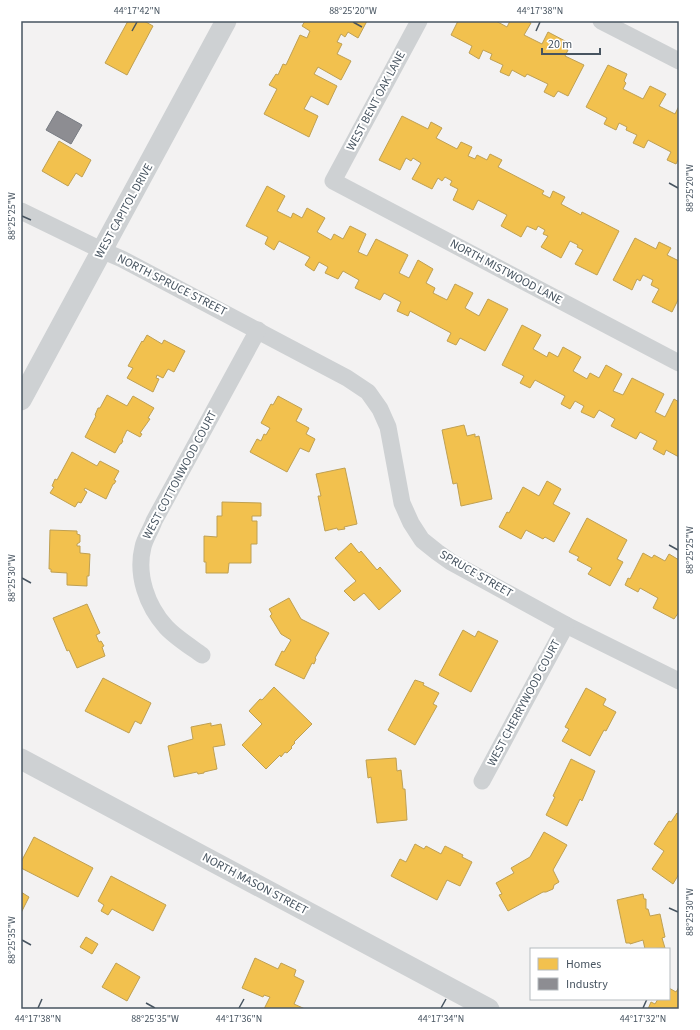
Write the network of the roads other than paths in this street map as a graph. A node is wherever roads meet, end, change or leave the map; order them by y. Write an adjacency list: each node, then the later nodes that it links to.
1 (226, 21): 7 (street, WEST CAPITOL DRIVE)
2 (419, 21): 5 (street, WEST BENT OAK LANE)
3 (601, 21): 4 (street)
4 (679, 62)
5 (333, 181): 9 (street, NORTH MISTWOOD LANE)
6 (21, 211): 7 (street, NORTH SPRUCE STREET)
7 (101, 250): 8 (street, NORTH SPRUCE STREET); 10 (street, WEST CAPITOL DRIVE)
8 (258, 330): 11 (street, SPRUCE STREET); 12 (street, WEST COTTONWOOD COURT)
9 (679, 363)
10 (21, 400)
11 (566, 625): 13 (street, SPRUCE STREET); 15 (street, WEST CHERRYWOOD COURT)
12 (202, 655)
13 (679, 681)
14 (21, 759): 16 (street, NORTH MASON STREET)
15 (482, 781)
16 (489, 1009)

